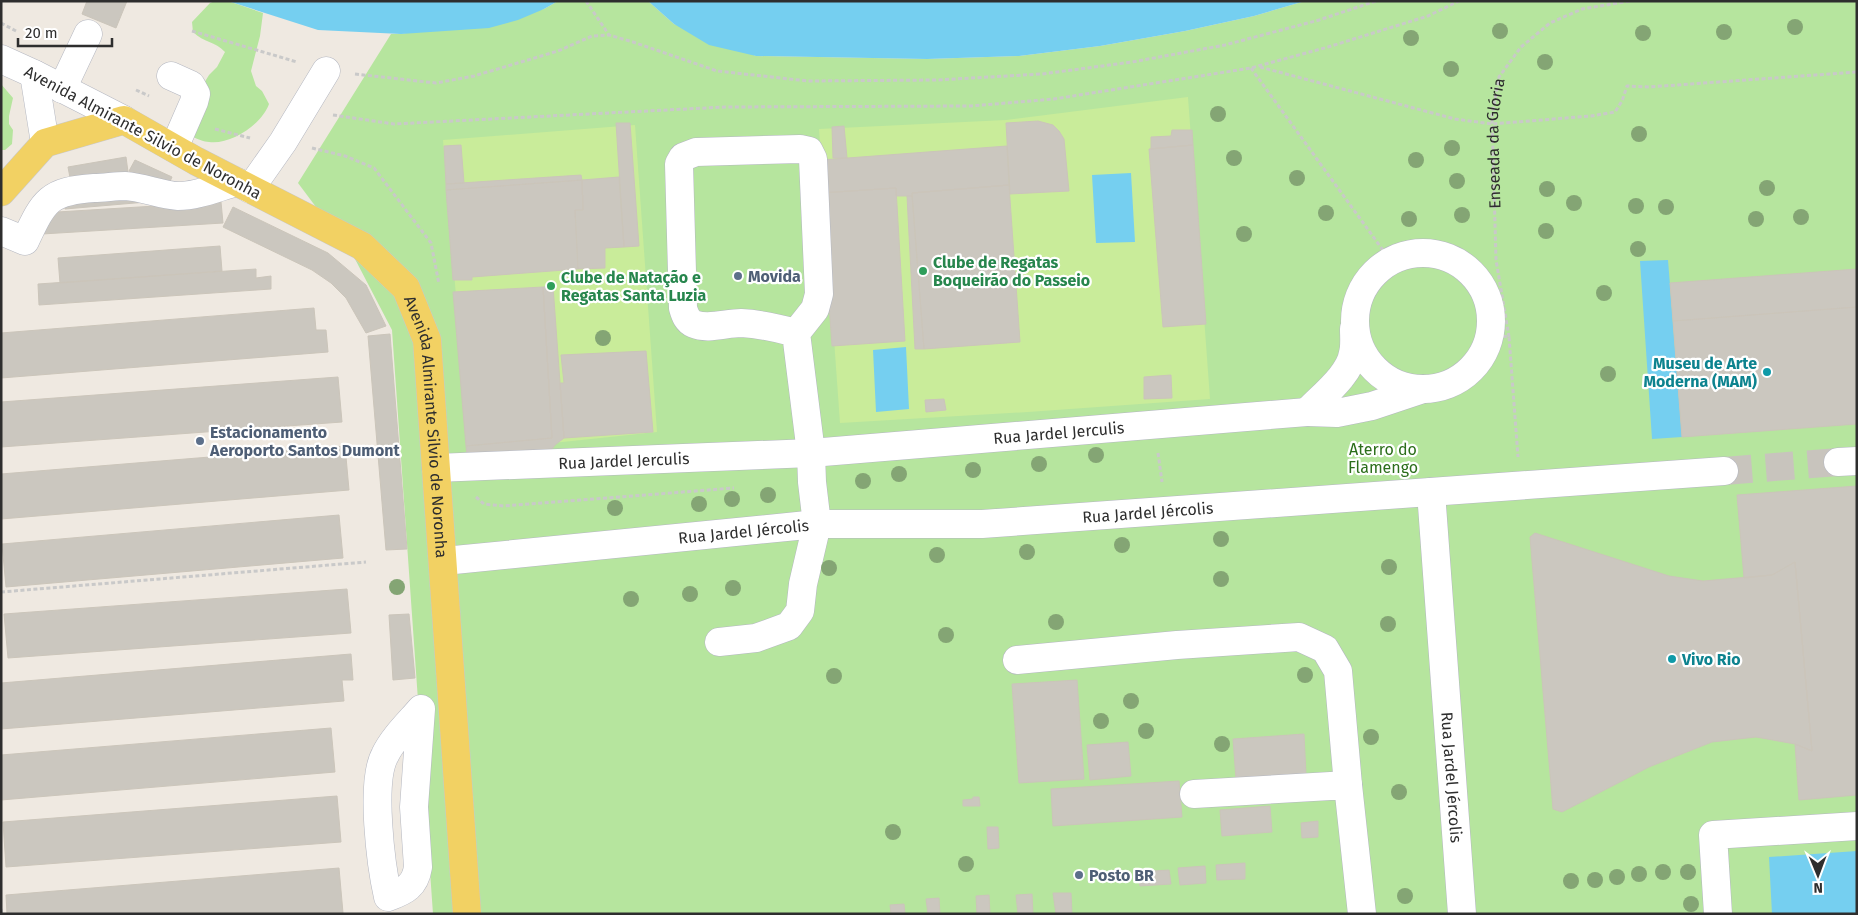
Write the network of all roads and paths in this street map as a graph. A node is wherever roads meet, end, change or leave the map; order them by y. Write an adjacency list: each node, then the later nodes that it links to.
1 (586, 1): 7 (path)
2 (1376, 1): 7 (path)
3 (1459, 1): 9 (path)
4 (1630, 1): 18 (path, Enseada da Glória)
5 (192, 31): 11 (path)
6 (88, 34): 15 (street)
7 (609, 35): 11 (path)
8 (1, 59): 13 (street, Avenida Almirante Silvio de Noronha)
9 (1258, 66): 10 (path); 18 (path)
10 (1251, 68): 16 (path); 25 (path)
11 (326, 71): 16 (street)
12 (1857, 72): 18 (path)
13 (34, 74): 15 (street, Avenida Almirante Silvio de Noronha); 19 (street)
14 (171, 76): 20 (street)
15 (62, 89): 17 (street, Avenida Almirante Silvio de Noronha)
16 (303, 110): 21 (street)
17 (124, 120): 19 (main road); 20 (main road, Avenida Almirante Silvio de Noronha)
18 (1492, 124): 28 (path, Enseada da Glória)
19 (45, 143): 22 (main road)
20 (185, 155): 21 (main road, Avenida Almirante Silvio de Noronha); 23 (street)
21 (244, 185): 23 (street); 33 (main road, Avenida Almirante Silvio de Noronha)
22 (1, 192)
23 (181, 196): 24 (street)
24 (1, 230)
25 (1390, 260): 26 (street); 28 (street)
26 (1354, 325): 29 (street); 30 (street)
27 (796, 333): 27 (street); 32 (street)
28 (1500, 336): 29 (street); 35 (path, Enseada da Glória)
29 (1424, 389): 30 (street, Rua Jardel Jerculis)
30 (1307, 412): 31 (street, Rua Jardel Jerculis)
31 (1154, 425): 32 (street, Rua Jardel Jerculis); 37 (path)
32 (811, 453): 33 (street, Rua Jardel Jerculis); 38 (street)
33 (436, 468): 39 (main road, Avenida Almirante Silvio de Noronha)
34 (1724, 471): 35 (street, Rua Jardel Jércolis)
35 (1520, 485): 36 (street, Rua Jardel Jércolis)
36 (1440, 491): 37 (street, Rua Jardel Jércolis); 54 (street, Rua Jardel Jércolis)
37 (1166, 511): 38 (street, Rua Jardel Jércolis)
38 (817, 524): 39 (street, Rua Jardel Jércolis); 42 (street)
39 (444, 561): 44 (main road, Avenida Almirante Silvio de Noronha)
40 (366, 562): 41 (path)
41 (1, 592)
42 (719, 642)
43 (1017, 660): 46 (street)
44 (450, 677): 45 (street); 52 (main road, Avenida Almirante Silvio de Noronha)
45 (421, 709): 49 (street); 49 (street)
46 (1348, 785): 47 (street); 53 (street)
47 (1194, 794)
48 (1857, 826): 55 (street)
49 (386, 905)
50 (1, 909): 51 (path)
51 (2, 914)
52 (468, 914)
53 (1362, 914)
54 (1462, 914)
55 (1718, 914)

